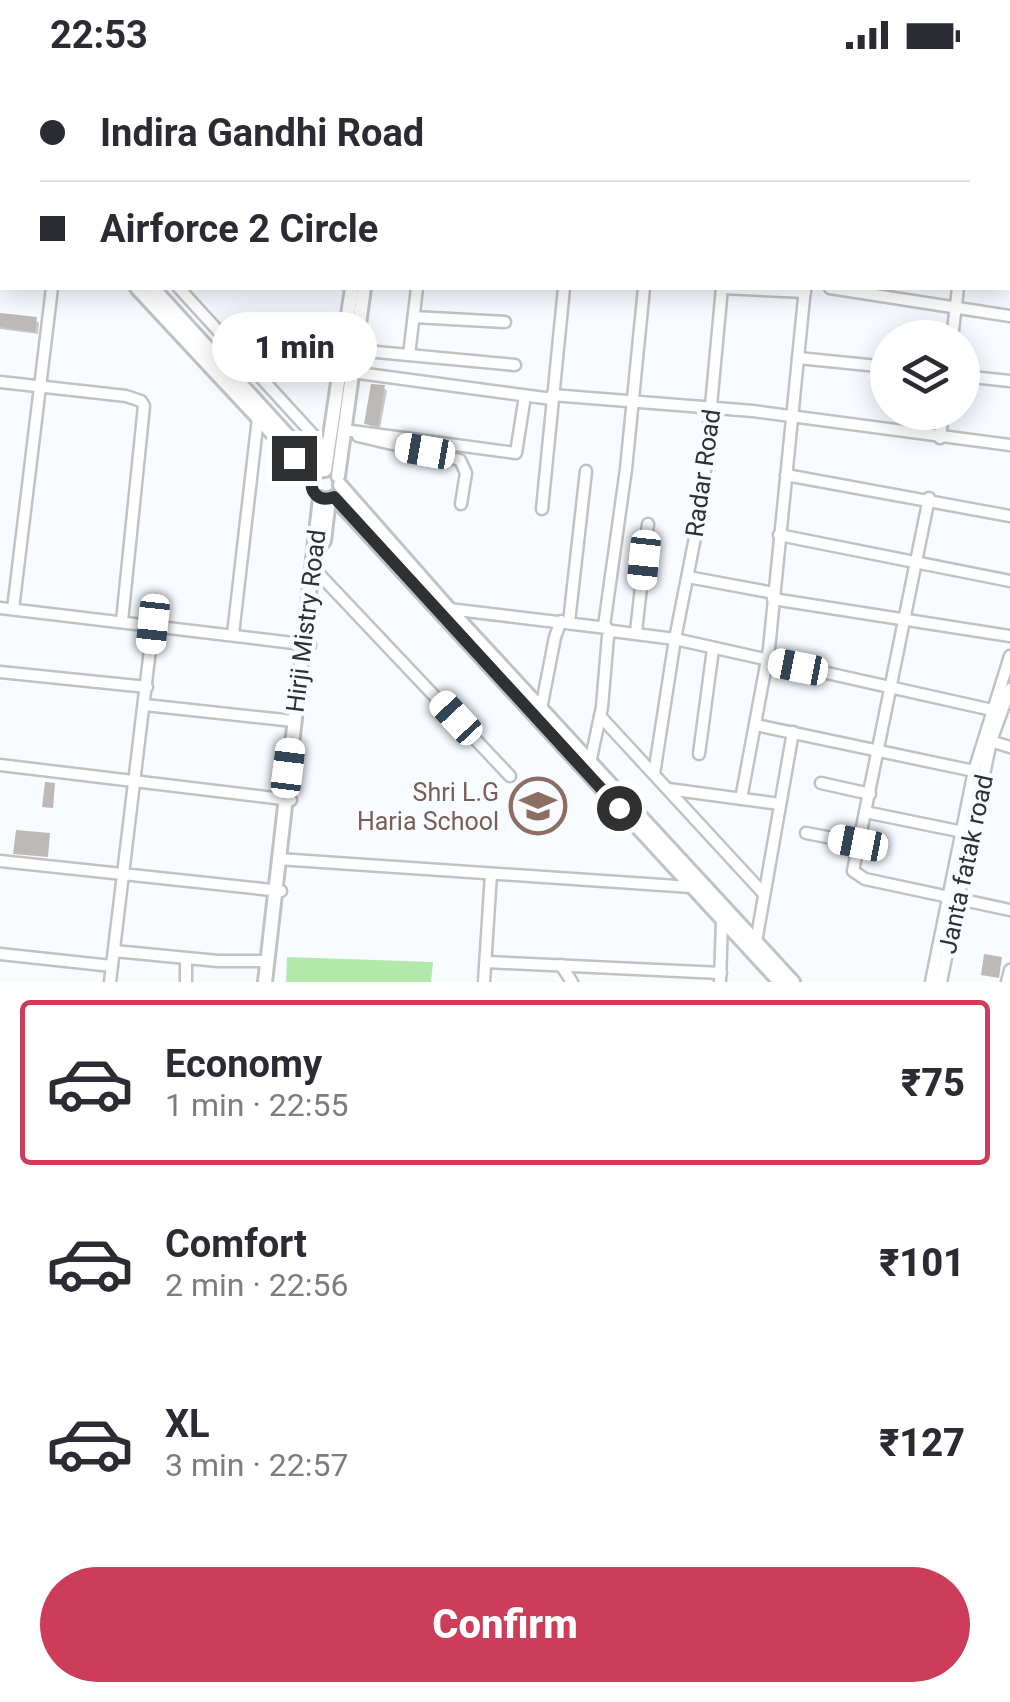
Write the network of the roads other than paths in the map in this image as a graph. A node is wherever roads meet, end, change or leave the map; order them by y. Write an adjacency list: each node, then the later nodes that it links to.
1 (52, 290): 28 (street)
2 (139, 290): 33 (main road)
3 (155, 290): 42 (main road)
4 (181, 290): 39 (street)
5 (352, 290): 39 (main road)
6 (364, 290): 19 (main road)
7 (417, 290): 15 (street)
8 (564, 290): 30 (street)
9 (644, 290): 31 (street)
10 (723, 290): 32 (street, Radar Road)
11 (805, 290): 21 (street)
12 (958, 290): 14 (street)
13 (879, 291): 14 (street)
14 (956, 307): 16 (street); 17 (street)
15 (414, 316): 18 (street); 20 (street)
16 (1010, 316)
17 (954, 320)
18 (505, 322)
19 (355, 350): 20 (street); 24 (main road)
20 (409, 355): 22 (street)
21 (798, 358): 23 (street); 34 (street)
22 (515, 365)
23 (870, 366)
24 (351, 372): 29 (street); 35 (main road)
25 (980, 378): 26 (street)
26 (1010, 381)
27 (0, 382): 28 (street)
28 (38, 386): 55 (street); 57 (street)
29 (525, 396): 30 (street); 35 (street)
30 (552, 397): 31 (street); 45 (street)
31 (631, 402): 32 (street); 61 (street)
32 (713, 408): 34 (street); 51 (street, Radar Road)
33 (258, 418): 42 (main road); 63 (street)
34 (792, 418): 37 (street); 41 (street)
35 (344, 430): 42 (main road); 44 (street)
36 (941, 430): 37 (street)
37 (940, 438): 38 (street)
38 (1010, 445)
39 (328, 450): 42 (main road)
40 (586, 471): 58 (street)
41 (786, 474): 43 (street); 48 (street)
42 (327, 484): 50 (main road, Hirji Mistry Road); 56 (main road); 66 (main road, Hirji Mistry Road); 105 (main road)
43 (929, 498): 46 (street); 49 (street)
44 (460, 504)
45 (542, 509)
46 (1010, 516)
47 (648, 524): 62 (street)
48 (779, 535): 49 (street); 53 (street)
49 (917, 560): 52 (street); 59 (street)
50 (320, 574): 66 (main road, Hirji Mistry Road); 89 (street)
51 (688, 577): 53 (street); 65 (street, Radar Road)
52 (1010, 581)
53 (774, 596): 59 (street); 69 (street)
54 (0, 608): 55 (street)
55 (14, 609): 57 (street)
56 (449, 609): 58 (street); 75 (main road)
57 (122, 621): 60 (street)
58 (565, 621): 61 (street); 75 (street)
59 (904, 621): 64 (street); 71 (street)
60 (153, 624): 63 (street); 72 (street)
61 (608, 628): 62 (street); 77 (street)
62 (636, 632): 65 (street)
63 (233, 634): 66 (street)
64 (1010, 636)
65 (675, 639): 67 (street); 88 (street, Radar Road)
66 (306, 644): 78 (main road, Hirji Mistry Road); 95 (main road, Hirji Mistry Road)
67 (713, 648): 69 (street); 84 (street)
68 (1010, 656): 76 (street)
69 (767, 661): 71 (street); 79 (street)
70 (0, 672): 72 (street)
71 (891, 687): 76 (street); 83 (street)
72 (146, 688): 74 (street)
73 (1010, 689): 76 (street, Janta fatak road)
74 (145, 705): 78 (street); 90 (street)
75 (541, 709): 85 (main road)
76 (996, 711): 81 (street, Janta fatak road)
77 (600, 716): 85 (street); 88 (street)
78 (294, 721): 95 (main road, Hirji Mistry Road)
79 (756, 725): 80 (street); 94 (street)
80 (793, 732): 83 (street); 96 (street)
81 (987, 740): 82 (street); 87 (street); 108 (street, Janta fatak road)
82 (1010, 746)
83 (878, 749): 87 (street); 93 (street)
84 (699, 754)
85 (590, 763): 105 (main road)
86 (0, 765): 90 (street)
87 (974, 771): 98 (street)
88 (654, 774): 92 (street)
89 (510, 776)
90 (135, 780): 95 (street); 103 (street)
91 (820, 783): 93 (street)
92 (668, 790): 94 (street); 107 (street)
93 (870, 794): 97 (street)
94 (742, 799): 96 (street)
95 (288, 800): 101 (main road, Hirji Mistry Road)
96 (780, 804): 107 (street)
97 (865, 812): 98 (street); 100 (street)
98 (963, 832): 108 (street)
99 (806, 833): 100 (street)
100 (858, 843): 108 (street)
101 (281, 859): 104 (street); 106 (main road, Hirji Mistry Road)
102 (0, 861): 103 (street)
103 (124, 874): 106 (street); 112 (street)
104 (491, 874): 105 (street); 116 (street)
105 (695, 883): 110 (main road)
106 (278, 891): 115 (main road, Hirji Mistry Road); 126 (main road, Hirji Mistry Road)
107 (764, 894): 111 (street)
108 (955, 896): 109 (street); 131 (street); 132 (street, Janta fatak road)
109 (1010, 910)
110 (723, 913): 111 (main road); 121 (main road); 122 (street)
111 (756, 942): 121 (main road)
112 (114, 951): 114 (street); 118 (street)
113 (0, 954): 118 (street)
114 (186, 958): 115 (street); 124 (street)
115 (267, 961): 125 (main road, Hirji Mistry Road)
116 (486, 962): 117 (street); 127 (street)
117 (561, 965): 119 (street); 128 (street)
118 (112, 966): 123 (street)
119 (642, 969): 122 (street); 129 (street)
120 (1010, 970): 133 (street)
121 (777, 976): 130 (main road)
122 (720, 978)
123 (110, 982)
124 (186, 982)
125 (265, 982)
126 (273, 982)
127 (484, 982)
128 (572, 982)
129 (636, 982)
130 (793, 982)
131 (931, 982)
132 (941, 982)
133 (1007, 982)

